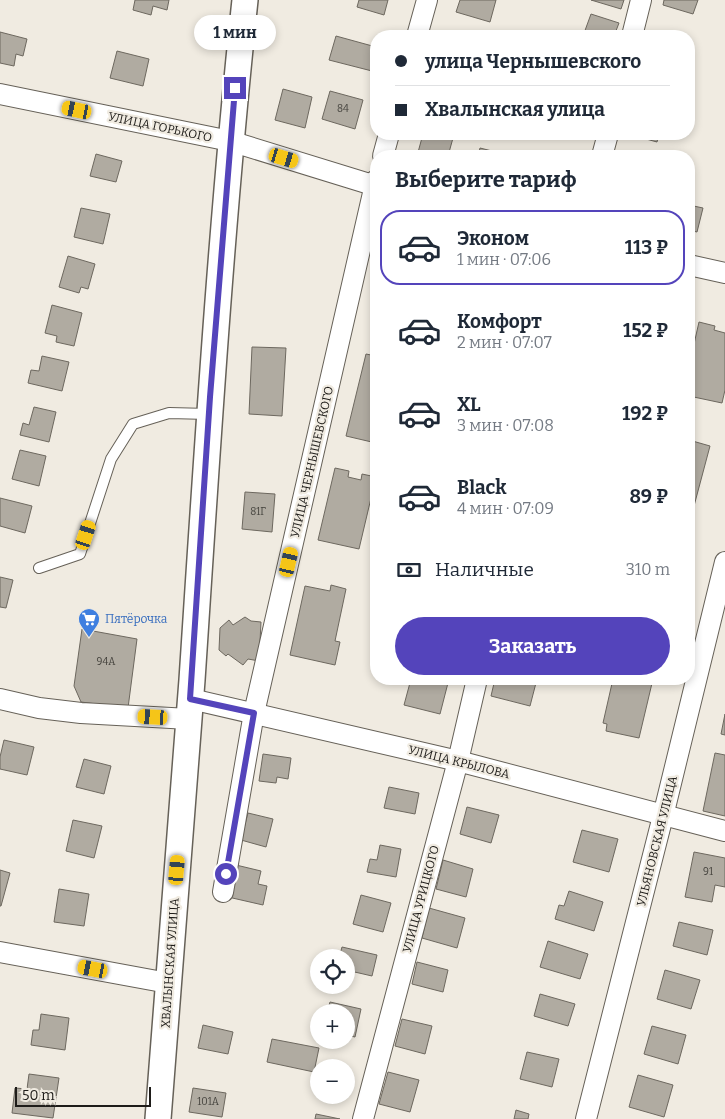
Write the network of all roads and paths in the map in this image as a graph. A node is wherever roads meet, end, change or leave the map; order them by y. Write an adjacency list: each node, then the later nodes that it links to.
1 (245, 0): 7 (street, ХВАЛЫНСКАЯ УЛИЦА)
2 (427, 0): 4 (street)
3 (641, 0): 5 (street)
4 (419, 30)
5 (634, 30)
6 (0, 94): 7 (street, УЛИЦА ГОРЬКОГО)
7 (230, 141): 8 (street, УЛИЦА ГОРЬКОГО); 12 (street, ХВАЛЫНСКАЯ УЛИЦА)
8 (370, 182)
9 (370, 210): 20 (street, УЛИЦА ЧЕРНЫШЕВСКОГО)
10 (695, 266): 11 (street)
11 (725, 273)
12 (209, 414): 14 (lane); 19 (street, ХВАЛЫНСКАЯ УЛИЦА)
13 (725, 562): 16 (street, УЛЬЯНОВСКАЯ УЛИЦА)
14 (39, 568)
15 (476, 685): 21 (street, УЛИЦА УРИЦКОГО)
16 (695, 685)
17 (695, 685): 22 (street, УЛЬЯНОВСКАЯ УЛИЦА)
18 (0, 699): 19 (street, УЛИЦА КРЫЛОВА)
19 (190, 709): 20 (street, УЛИЦА КРЫЛОВА); 26 (street, ХВАЛЫНСКАЯ УЛИЦА)
20 (254, 713): 21 (street, УЛИЦА КРЫЛОВА); 24 (street, УЛИЦА ЧЕРНЫШЕВСКОГО)
21 (458, 760): 22 (street, УЛИЦА КРЫЛОВА); 28 (street, УЛИЦА УРИЦКОГО)
22 (663, 816): 23 (street, УЛИЦА КРЫЛОВА); 29 (street, УЛЬЯНОВСКАЯ УЛИЦА)
23 (725, 831)
24 (223, 892)
25 (0, 952): 26 (street)
26 (168, 983): 27 (street, ХВАЛЫНСКАЯ УЛИЦА)
27 (158, 1119)
28 (363, 1119)
29 (586, 1119)

